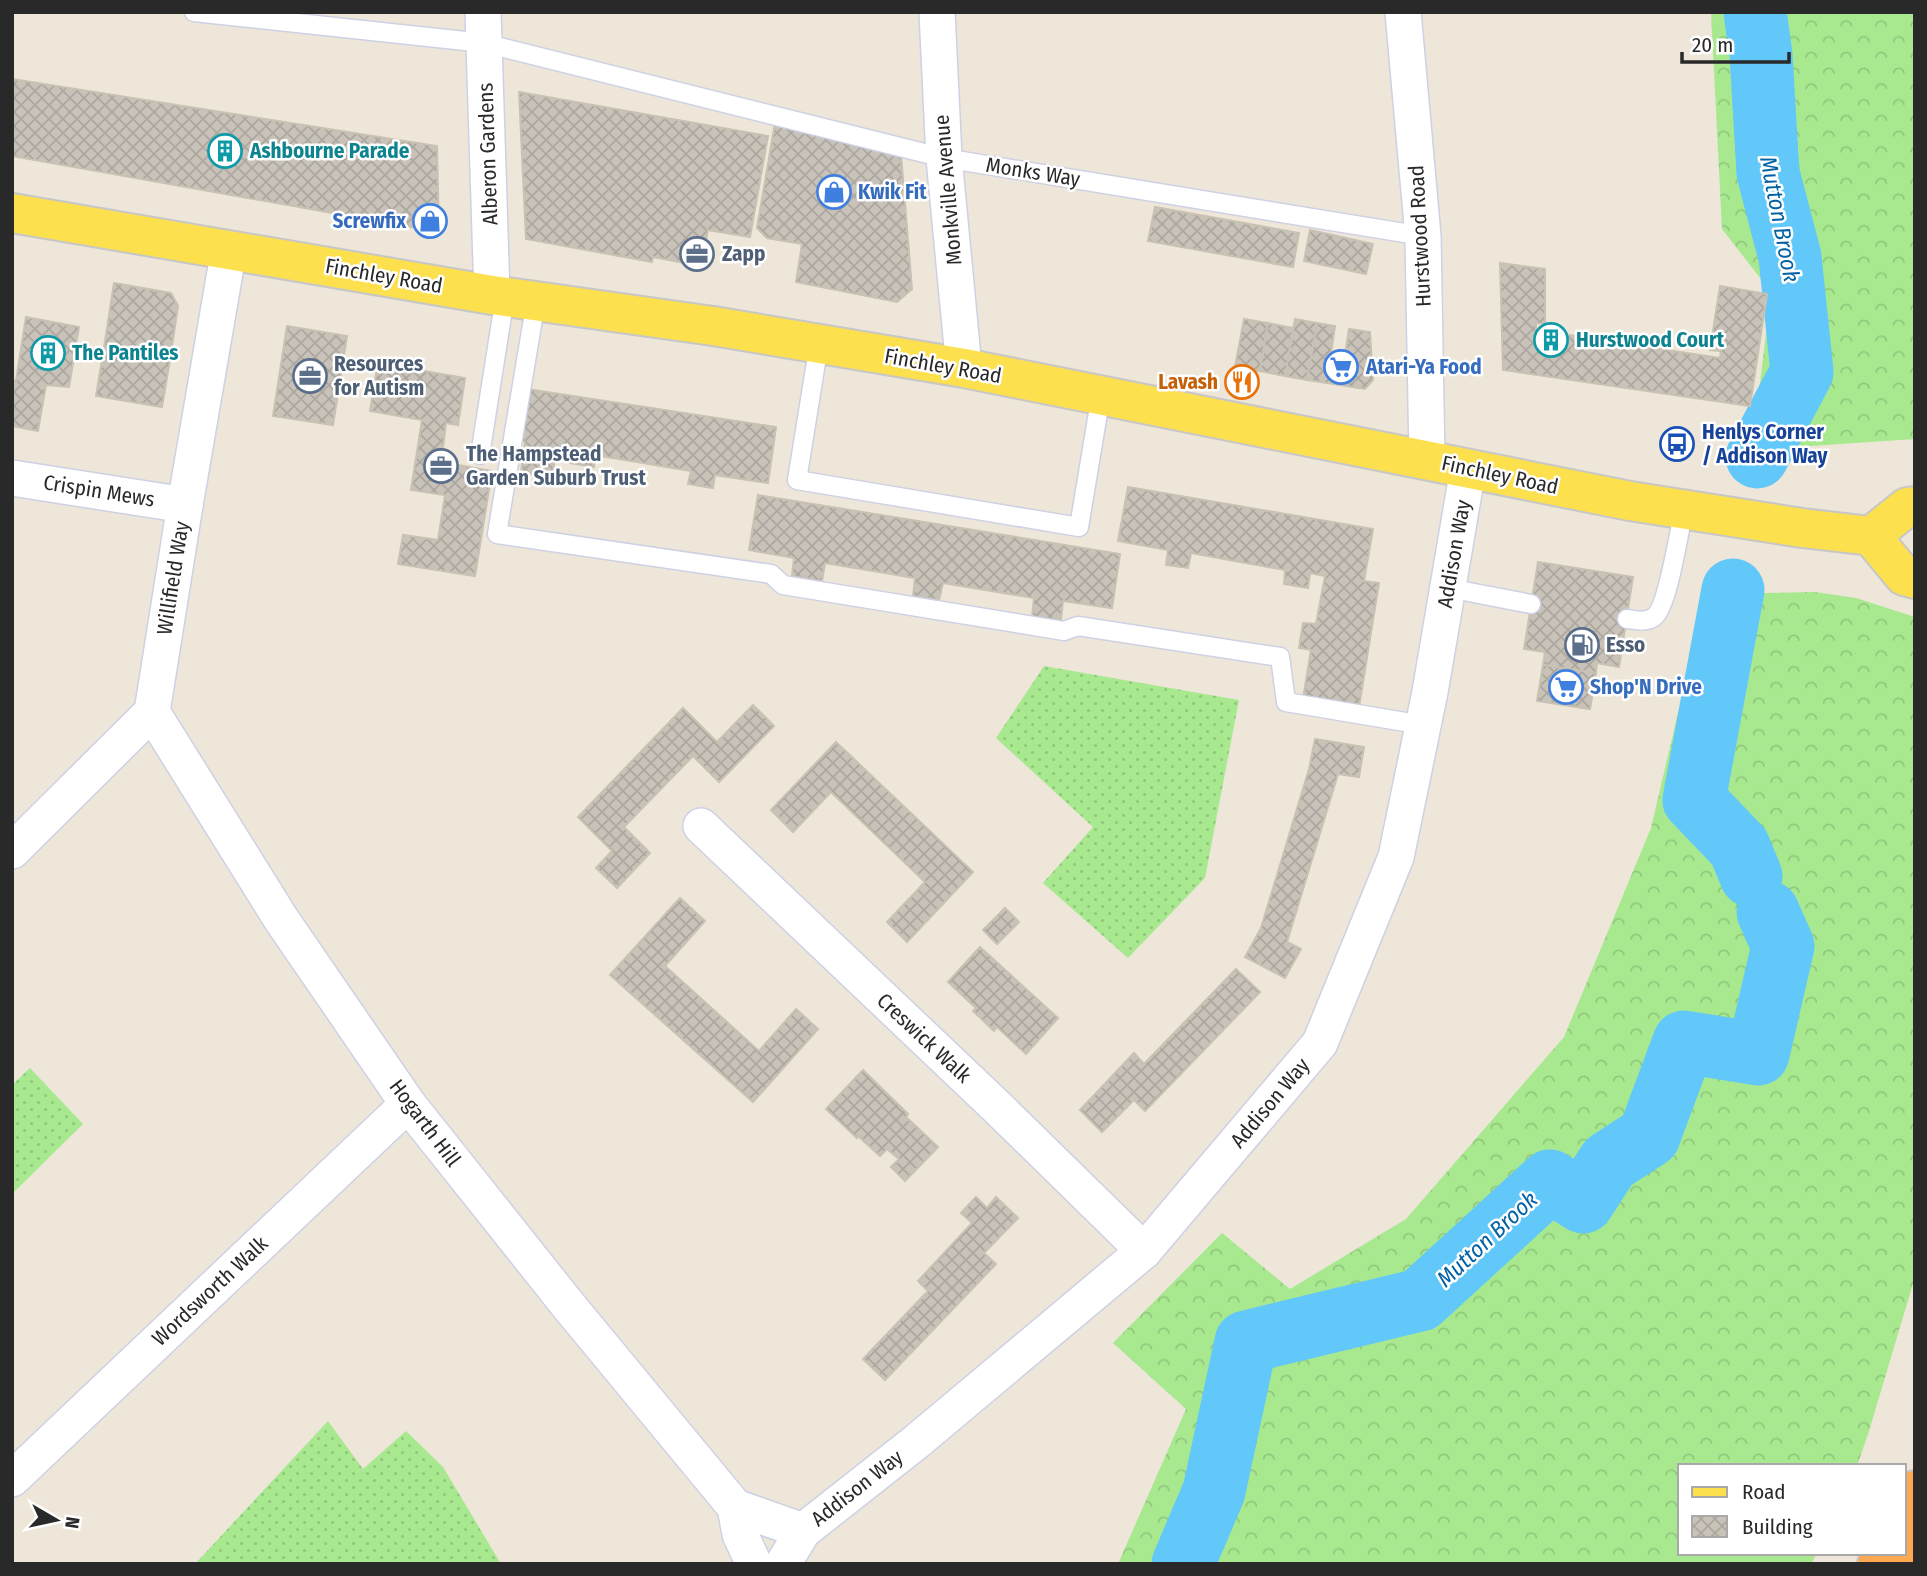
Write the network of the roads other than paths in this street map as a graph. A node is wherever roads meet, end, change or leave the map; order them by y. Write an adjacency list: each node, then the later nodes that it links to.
1 (194, 12): 4 (lane, Monks Way)
2 (937, 12): 5 (street, Monkville Avenue)
3 (1403, 12): 7 (street, Hurstwood Road)
4 (483, 28): 5 (lane, Monks Way); 9 (street, Alberon Gardens)
5 (944, 158): 7 (lane, Monks Way); 11 (street, Monkville Avenue)
6 (12, 213): 8 (main road, Finchley Road)
7 (1423, 236): 14 (street, Hurstwood Road)
8 (229, 249): 9 (main road, Finchley Road); 17 (street, Willifield Way)
9 (511, 298): 10 (main road, Finchley Road); 13 (lane); 26 (lane)
10 (819, 344): 11 (main road, Finchley Road); 12 (lane)
11 (964, 368): 12 (main road, Finchley Road)
12 (1101, 395): 14 (main road, Finchley Road)
13 (480, 455)
14 (1427, 460): 15 (main road, Finchley Road)
15 (1468, 469): 19 (main road, Finchley Road); 22 (street, Addison Way)
16 (12, 478): 17 (street, Crispin Mews)
17 (185, 505): 25 (street, Willifield Way)
18 (1915, 506): 20 (main road)
19 (1684, 510): 20 (main road, Finchley Road); 24 (lane)
20 (1871, 536): 21 (main road)
21 (1915, 579)
22 (1448, 588): 23 (lane); 26 (street, Addison Way)
23 (1531, 604)
24 (1627, 618)
25 (152, 712): 28 (street); 29 (street, Hogarth Hill)
26 (1423, 725): 30 (street, Addison Way)
27 (701, 826): 30 (street, Creswick Walk)
28 (12, 851)
29 (408, 1104): 31 (street, Wordsworth Walk); 34 (street, Hogarth Hill)
30 (1144, 1251): 35 (street, Addison Way)
31 (12, 1479)
32 (1915, 1490): 33 (highway)
33 (1906, 1506)
34 (735, 1507): 35 (street); 37 (street, Hogarth Hill)
35 (803, 1531): 38 (street, Addison Way)
36 (1915, 1537): 39 (highway)
37 (754, 1564)
38 (783, 1564)
39 (1908, 1564)

